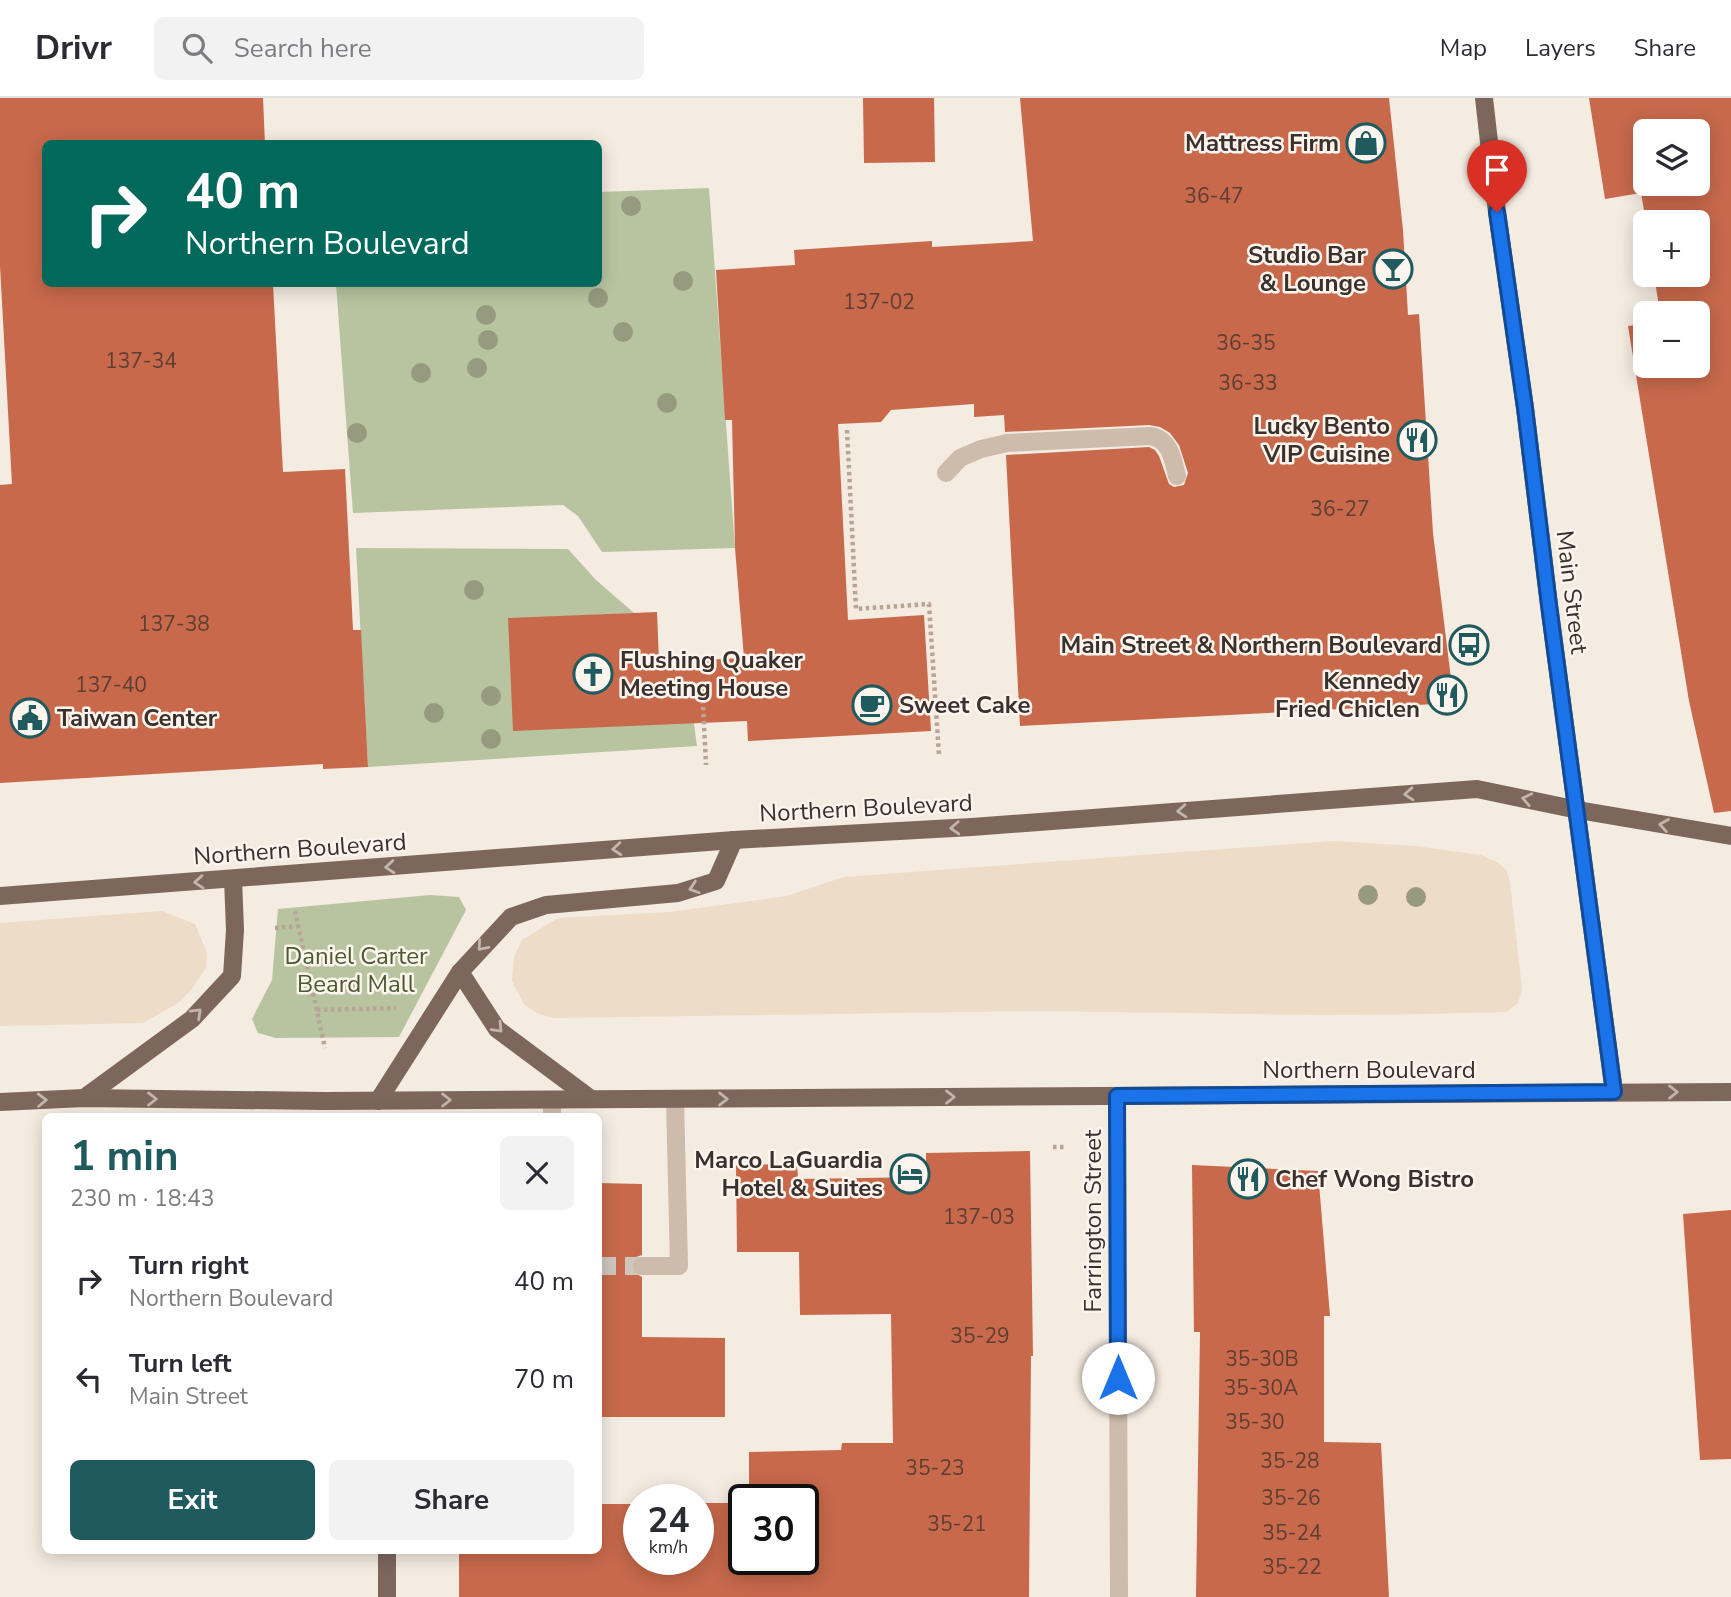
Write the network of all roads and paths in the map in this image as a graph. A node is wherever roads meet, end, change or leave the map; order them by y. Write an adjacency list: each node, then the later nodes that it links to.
1 (1484, 98): 8 (main road, Main Street)
2 (847, 430): 6 (path)
3 (946, 472): 4 (street)
4 (1177, 475)
5 (675, 685): 7 (path)
6 (939, 755)
7 (706, 765)
8 (1578, 810): 9 (main road, Northern Boulevard, one-way to 8); 10 (main road, Northern Boulevard, one-way to 10); 20 (main road, Main Street)
9 (1731, 836)
10 (734, 840): 11 (main road, Northern Boulevard, one-way to 11); 16 (main road, one-way to 16)
11 (233, 879): 12 (main road, Northern Boulevard, one-way to 12); 23 (main road, one-way to 11)
12 (0, 896)
13 (295, 911): 14 (path)
14 (298, 926): 15 (path); 18 (path)
15 (275, 928)
16 (460, 972): 25 (main road, one-way to 25); 28 (main road)
17 (405, 1008): 18 (path)
18 (317, 1010): 19 (path)
19 (325, 1048)
20 (1614, 1092): 21 (main road, Northern Boulevard, one-way to 21); 22 (main road, Northern Boulevard)
21 (1731, 1092)
22 (1117, 1096): 24 (main road, Northern Boulevard, one-way to 22); 34 (street, Farrington Street)
23 (84, 1098): 26 (main road, Northern Boulevard, one-way to 23); 28 (main road, Northern Boulevard, one-way to 28)
24 (675, 1099): 25 (main road, Northern Boulevard); 31 (street)
25 (591, 1100): 27 (main road, Northern Boulevard)
26 (0, 1102)
27 (552, 1108): 28 (main road, Northern Boulevard, one-way to 27)
28 (379, 1109)
29 (1052, 1147): 30 (path)
30 (1067, 1147)
31 (642, 1266)
32 (387, 1554): 33 (main road)
33 (387, 1597)
34 (1119, 1597)

